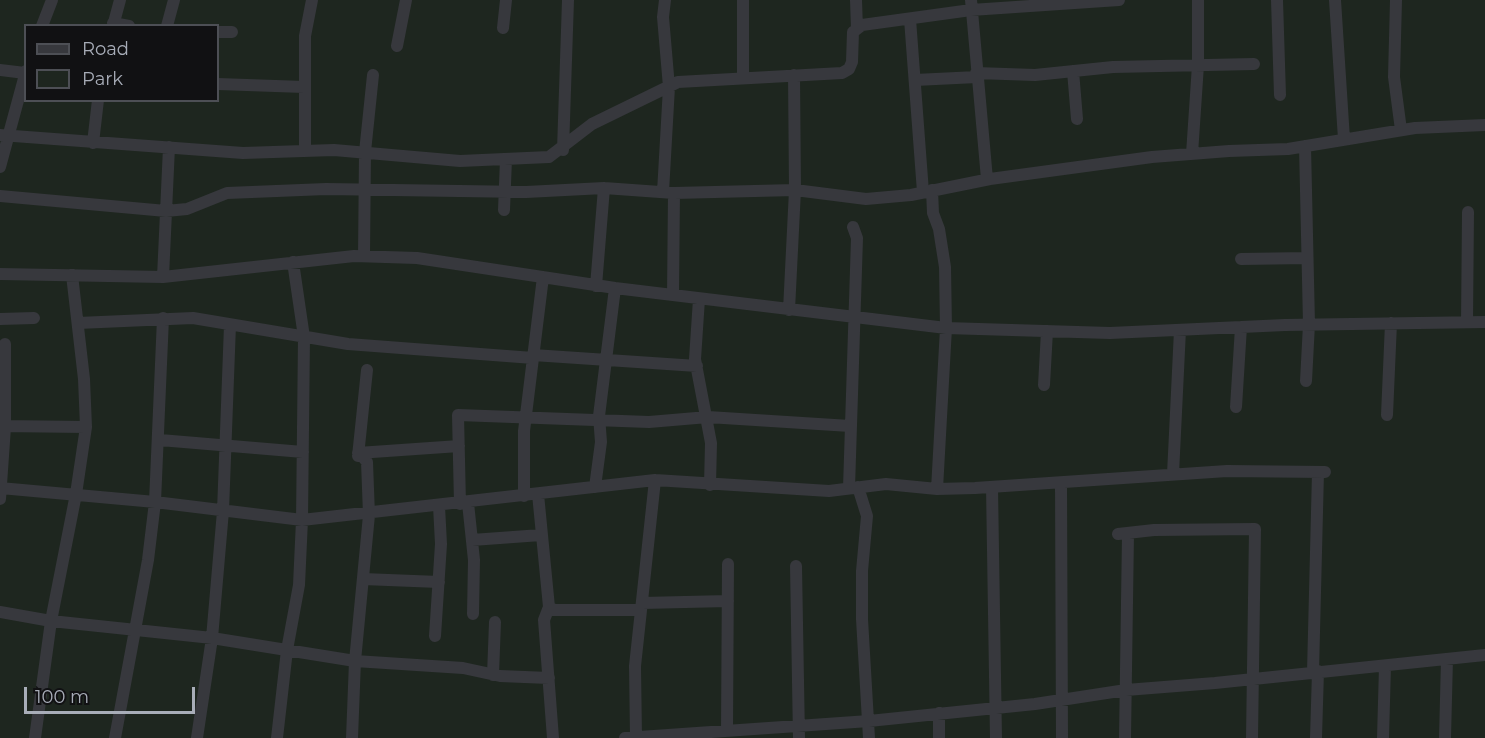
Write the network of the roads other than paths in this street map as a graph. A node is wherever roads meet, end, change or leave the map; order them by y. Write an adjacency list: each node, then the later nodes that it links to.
1 (52, 0): 18 (street)
2 (120, 0): 19 (street)
3 (174, 0): 20 (street)
4 (312, 0): 38 (street)
5 (406, 0): 25 (street)
6 (506, 0): 21 (street)
7 (568, 0): 50 (street)
8 (665, 0): 39 (street)
9 (743, 0): 35 (street)
10 (856, 0): 22 (street)
11 (1119, 0): 16 (street)
12 (1198, 0): 27 (street)
13 (1278, 0): 40 (street)
14 (1335, 0): 46 (street)
15 (1396, 0): 44 (street)
16 (971, 5): 17 (street); 33 (street)
17 (910, 19): 22 (street); 36 (street)
18 (43, 24)
19 (113, 24)
20 (168, 24)
21 (503, 28)
22 (857, 29): 32 (street)
23 (219, 32): 24 (street)
24 (232, 32)
25 (397, 46)
26 (1254, 64): 27 (street)
27 (1198, 65): 29 (street); 53 (street)
28 (0, 70): 30 (street)
29 (1073, 71): 33 (street); 42 (street)
30 (24, 73)
31 (373, 75): 52 (street)
32 (794, 75): 35 (street); 59 (street)
33 (977, 75): 36 (street); 56 (street)
34 (24, 76): 45 (street)
35 (743, 78): 39 (street)
36 (915, 80): 61 (street)
37 (219, 84): 38 (street)
38 (304, 87): 51 (street)
39 (669, 87): 50 (street); 62 (street)
40 (1280, 95)
41 (98, 102): 47 (street)
42 (1077, 119)
43 (1485, 125): 44 (street)
44 (1401, 130): 46 (street)
45 (3, 135): 47 (street); 55 (street)
46 (1344, 139): 48 (street)
47 (93, 143): 49 (street)
48 (1305, 146): 53 (street); 69 (street)
49 (169, 147): 51 (street); 65 (street)
50 (563, 150): 54 (street)
51 (305, 151): 52 (street)
52 (365, 152): 54 (street); 57 (street)
53 (1192, 154): 56 (street)
54 (506, 159): 60 (street)
55 (0, 167)
56 (987, 179): 61 (street)
57 (366, 188): 60 (street); 65 (street); 68 (street)
58 (604, 189): 60 (street); 62 (street); 76 (street)
59 (795, 190): 61 (street); 62 (street); 80 (street)
60 (506, 191): 64 (street)
61 (927, 191): 92 (street)
62 (669, 193): 78 (street)
63 (0, 196): 65 (street)
64 (504, 210)
65 (166, 211): 74 (street)
66 (1468, 212): 85 (street)
67 (853, 227): 83 (street)
68 (364, 256): 71 (street); 75 (street)
69 (1307, 258): 70 (street); 89 (street)
70 (1242, 259)
71 (293, 262): 74 (street); 95 (street)
72 (0, 274): 73 (street)
73 (72, 275): 74 (street); 87 (street)
74 (164, 277)
75 (543, 277): 76 (street); 97 (street)
76 (596, 286): 77 (street)
77 (615, 288): 78 (street); 98 (street)
78 (673, 295): 79 (street)
79 (699, 299): 80 (street); 99 (street)
80 (789, 310): 83 (street)
81 (34, 318): 84 (street)
82 (163, 318): 87 (street); 90 (street); 112 (street)
83 (855, 318): 92 (street); 109 (street)
84 (0, 319)
85 (1467, 322): 86 (street); 88 (street)
86 (1485, 322)
87 (78, 323): 111 (street)
88 (1390, 323): 89 (street); 105 (street)
89 (1309, 324): 91 (street); 102 (street)
90 (230, 325): 95 (street); 113 (street)
91 (1241, 327): 93 (street); 104 (street)
92 (946, 328): 94 (street); 124 (street)
93 (1180, 330): 94 (street); 117 (street)
94 (1047, 331): 103 (street)
95 (304, 337): 97 (street); 115 (street)
96 (5, 344): 101 (street)
97 (533, 356): 98 (street); 107 (street)
98 (605, 360): 99 (street); 108 (street)
99 (697, 366): 106 (street)
100 (367, 370): 116 (street)
101 (3, 381): 110 (street)
102 (1306, 381)
103 (1044, 385)
104 (1236, 407)
105 (1387, 415)
106 (708, 417): 108 (street); 109 (street); 120 (street)
107 (526, 418): 108 (street); 114 (street); 128 (street)
108 (599, 421): 121 (street)
109 (850, 426): 123 (street)
110 (3, 427): 111 (street); 125 (street)
111 (86, 427): 126 (street)
112 (160, 440): 113 (street); 129 (street)
113 (225, 444): 115 (street); 132 (street)
114 (459, 446): 116 (street); 130 (street)
115 (303, 452): 134 (street)
116 (358, 453): 133 (street)
117 (1173, 474): 119 (street); 156 (street)
118 (655, 480): 120 (street); 121 (street); 142 (street)
119 (1061, 484): 122 (street); 161 (street)
120 (710, 485): 123 (street)
121 (596, 487): 127 (street)
122 (992, 487): 124 (street); 162 (street)
123 (854, 488): 124 (street); 164 (street)
124 (937, 489)
125 (1, 492): 126 (street)
126 (76, 494): 129 (street); 146 (street)
127 (538, 494): 128 (street); 135 (street)
128 (524, 496): 130 (street)
129 (155, 502): 132 (street); 148 (street)
130 (464, 504): 131 (street); 136 (street)
131 (439, 506): 133 (street); 140 (street)
132 (223, 511): 134 (street); 150 (street)
133 (369, 515): 134 (street); 139 (street)
134 (302, 520): 151 (street)
135 (541, 535): 136 (street); 143 (street)
136 (472, 540): 145 (street)
137 (728, 564): 141 (street)
138 (796, 566): 165 (street)
139 (363, 579): 140 (street); 154 (street)
140 (439, 582): 149 (street)
141 (728, 601): 142 (street); 166 (street)
142 (641, 606): 143 (street); 168 (street)
143 (549, 607): 158 (street)
144 (0, 612): 146 (street)
145 (473, 614)
146 (51, 621): 148 (street); 169 (street)
147 (495, 622): 157 (street)
148 (135, 630): 150 (street); 170 (street)
149 (435, 636)
150 (212, 638): 151 (street); 171 (street)
151 (287, 650): 154 (street); 172 (street)
152 (1485, 655): 153 (street)
153 (1447, 659): 155 (street); 184 (street)
154 (355, 661): 157 (street); 173 (street)
155 (1385, 666): 156 (street); 183 (street)
156 (1315, 671): 159 (street); 182 (street)
157 (493, 675): 158 (street)
158 (549, 678): 174 (street)
159 (1252, 679): 160 (street); 160 (street); 181 (street)
160 (1126, 690): 161 (street); 180 (street)
161 (1063, 700): 162 (street); 179 (street)
162 (996, 708): 163 (street); 178 (street)
163 (939, 713): 164 (street); 177 (street)
164 (869, 721): 165 (street); 176 (street)
165 (799, 724): 166 (street); 175 (street)
166 (732, 732): 167 (street)
167 (670, 736): 168 (street)
168 (631, 737)
169 (35, 738)
170 (115, 738)
171 (196, 738)
172 (277, 738)
173 (352, 738)
174 (553, 738)
175 (799, 738)
176 (869, 738)
177 (939, 738)
178 (996, 738)
179 (1062, 738)
180 (1125, 738)
181 (1251, 738)
182 (1316, 738)
183 (1383, 738)
184 (1445, 738)

